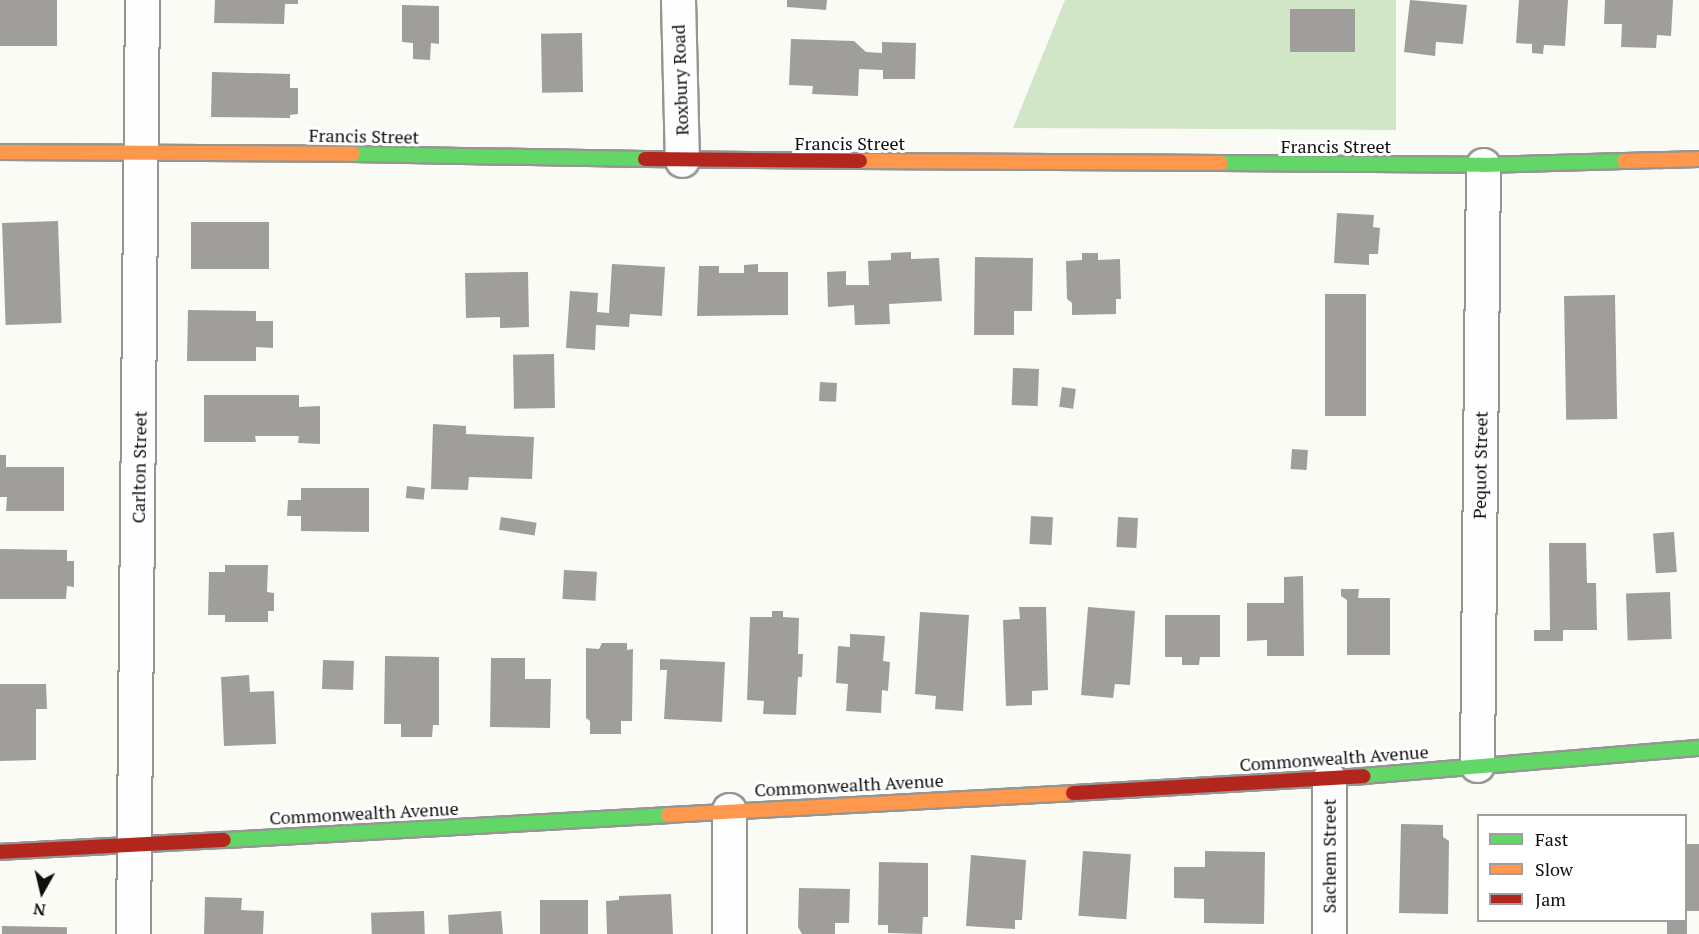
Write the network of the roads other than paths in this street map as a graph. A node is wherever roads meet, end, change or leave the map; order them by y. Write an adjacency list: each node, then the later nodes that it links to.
1 (142, 0): 3 (street, Carlton Street)
2 (678, 0): 6 (street, Roxbury Road)
3 (143, 150): 4 (street, Francis Street); 6 (street, Francis Street); 12 (street, Carlton Street)
4 (0, 152)
5 (1699, 159): 7 (street, Francis Street)
6 (682, 160): 7 (street, Francis Street)
7 (1483, 165): 9 (street, Pequot Street)
8 (1699, 748): 9 (street, Commonwealth Avenue)
9 (1477, 765): 10 (street, Commonwealth Avenue)
10 (1329, 779): 11 (street, Commonwealth Avenue); 16 (street, Sachem Street)
11 (729, 810): 12 (street, Commonwealth Avenue); 15 (street)
12 (134, 844): 13 (street, Commonwealth Avenue); 14 (street, Carlton Street)
13 (0, 852)
14 (133, 934)
15 (729, 934)
16 (1329, 934)

